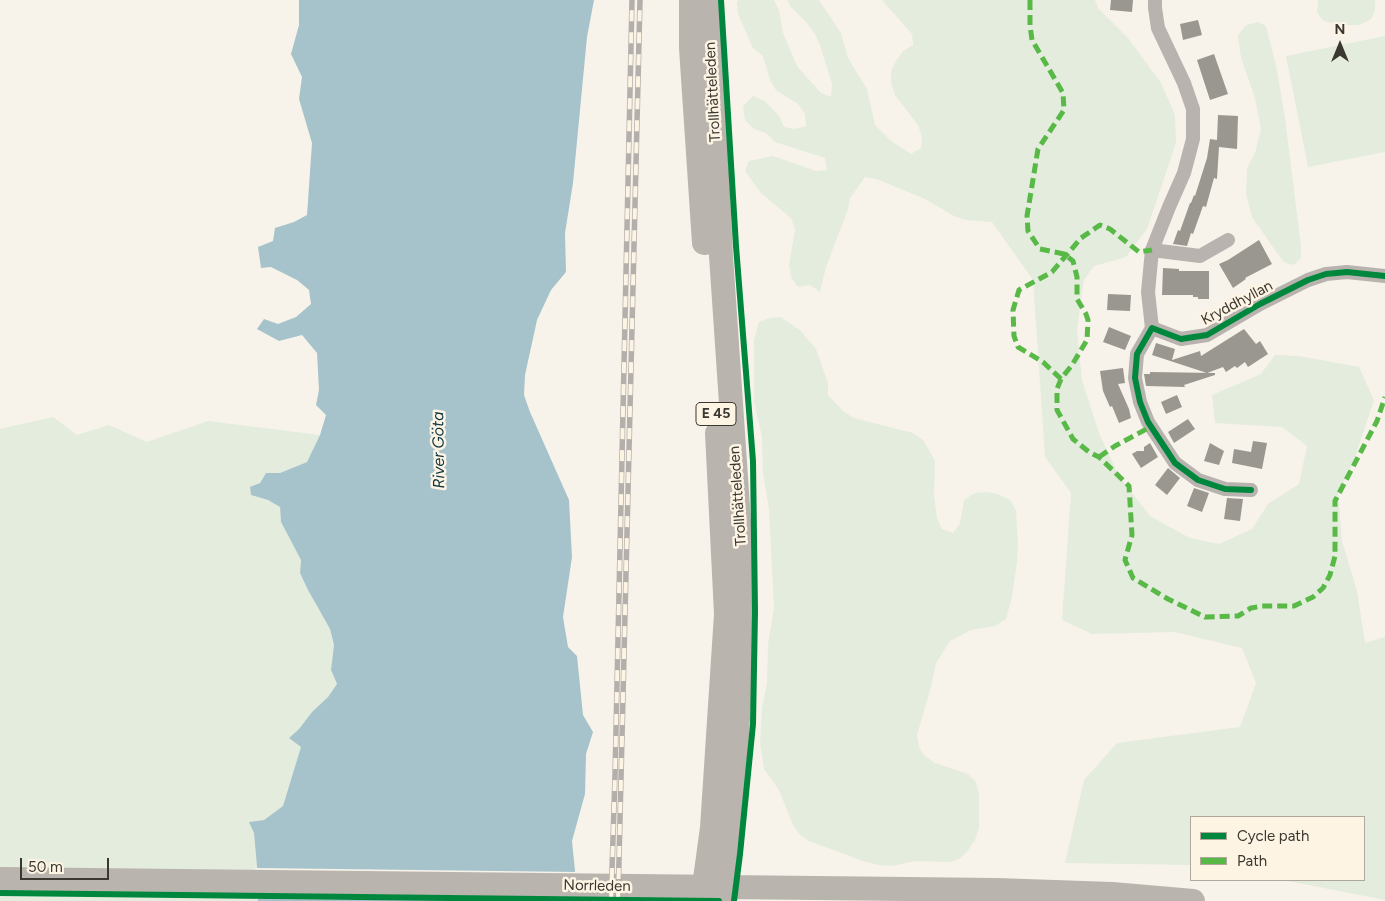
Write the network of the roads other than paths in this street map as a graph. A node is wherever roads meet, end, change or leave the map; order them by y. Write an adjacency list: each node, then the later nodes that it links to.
1 (690, 0): 10 (highway, Trollhätteleden / E 45)
2 (709, 0): 11 (highway, Trollhätteleden / E 45)
3 (1155, 0): 5 (street)
4 (1228, 240): 5 (street)
5 (1152, 250): 7 (street)
6 (1385, 276): 7 (street, Kryddhyllan)
7 (1152, 328): 8 (street)
8 (1251, 490)
9 (0, 880): 12 (highway, Norrleden)
10 (702, 901)
11 (721, 901)
12 (1193, 901)

